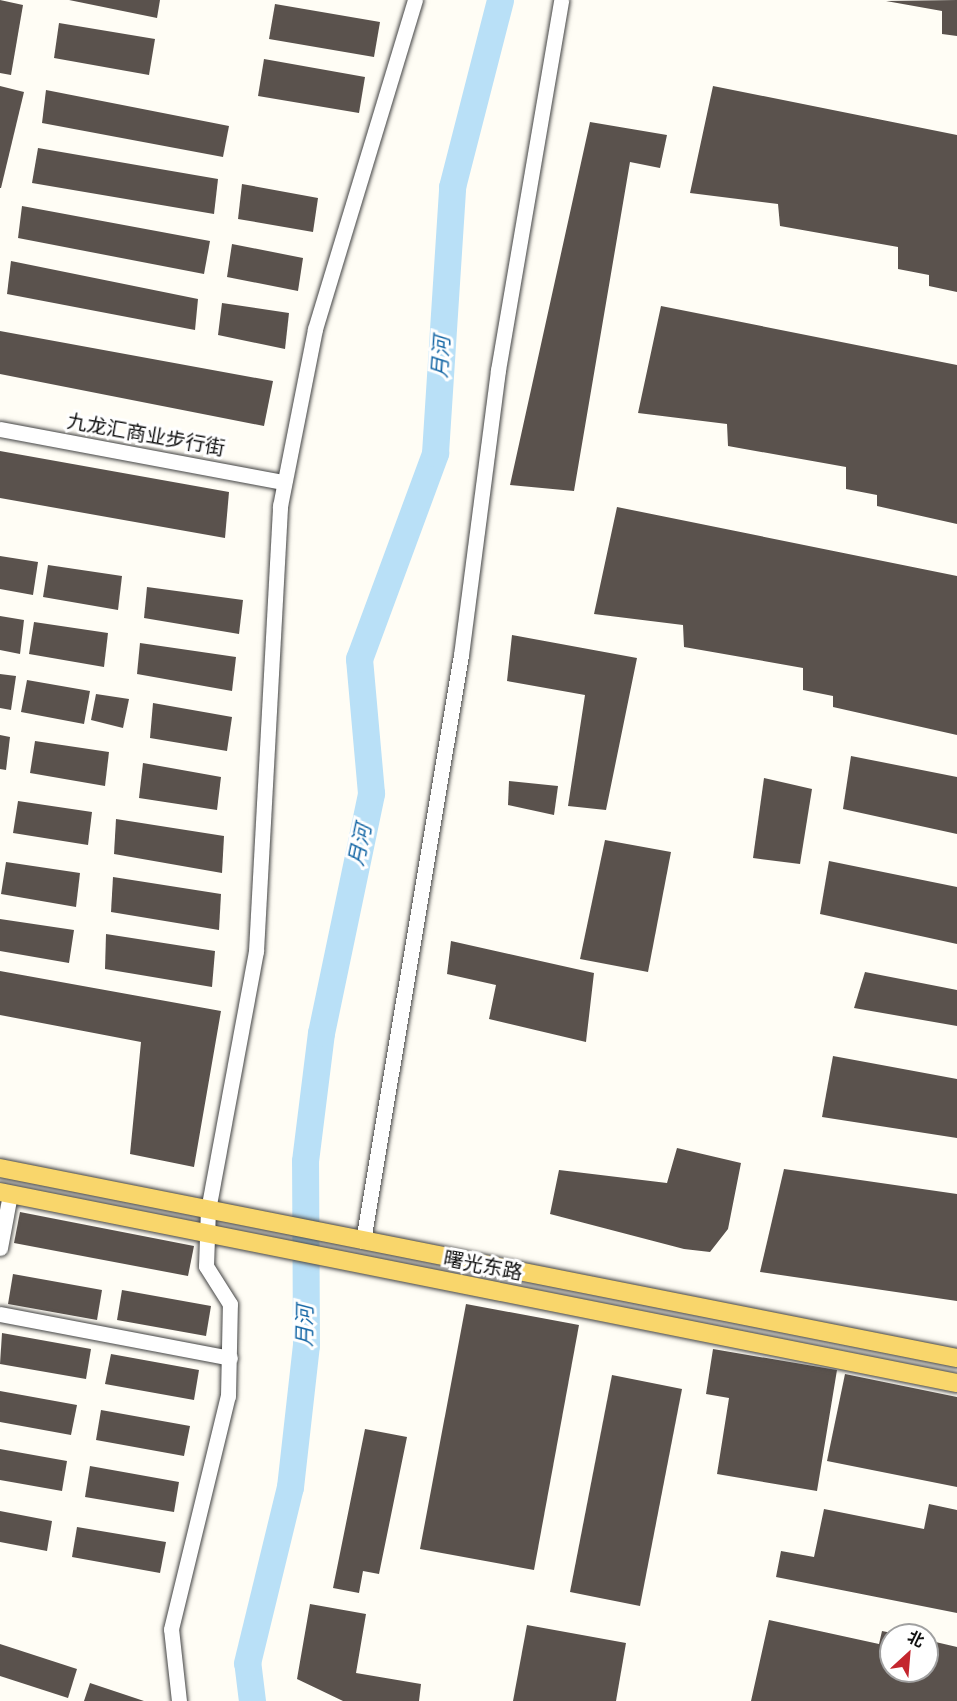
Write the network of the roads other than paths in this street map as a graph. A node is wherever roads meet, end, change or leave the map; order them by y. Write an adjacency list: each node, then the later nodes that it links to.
1 (415, 0): 4 (street)
2 (561, 0): 9 (street)
3 (0, 429): 4 (street, 九龙汇商业步行街)
4 (284, 482): 7 (street)
5 (0, 1168): 7 (main road, 曙光东路)
6 (5, 1193): 8 (main road, 曙光东路); 10 (street)
7 (208, 1210): 8 (street); 9 (main road, 曙光东路)
8 (208, 1236): 12 (street); 14 (main road, 曙光东路)
9 (363, 1241): 13 (main road, 曙光东路)
10 (0, 1248)
11 (0, 1314): 12 (street)
12 (230, 1358): 15 (street)
13 (957, 1358)
14 (957, 1383)
15 (179, 1701)

